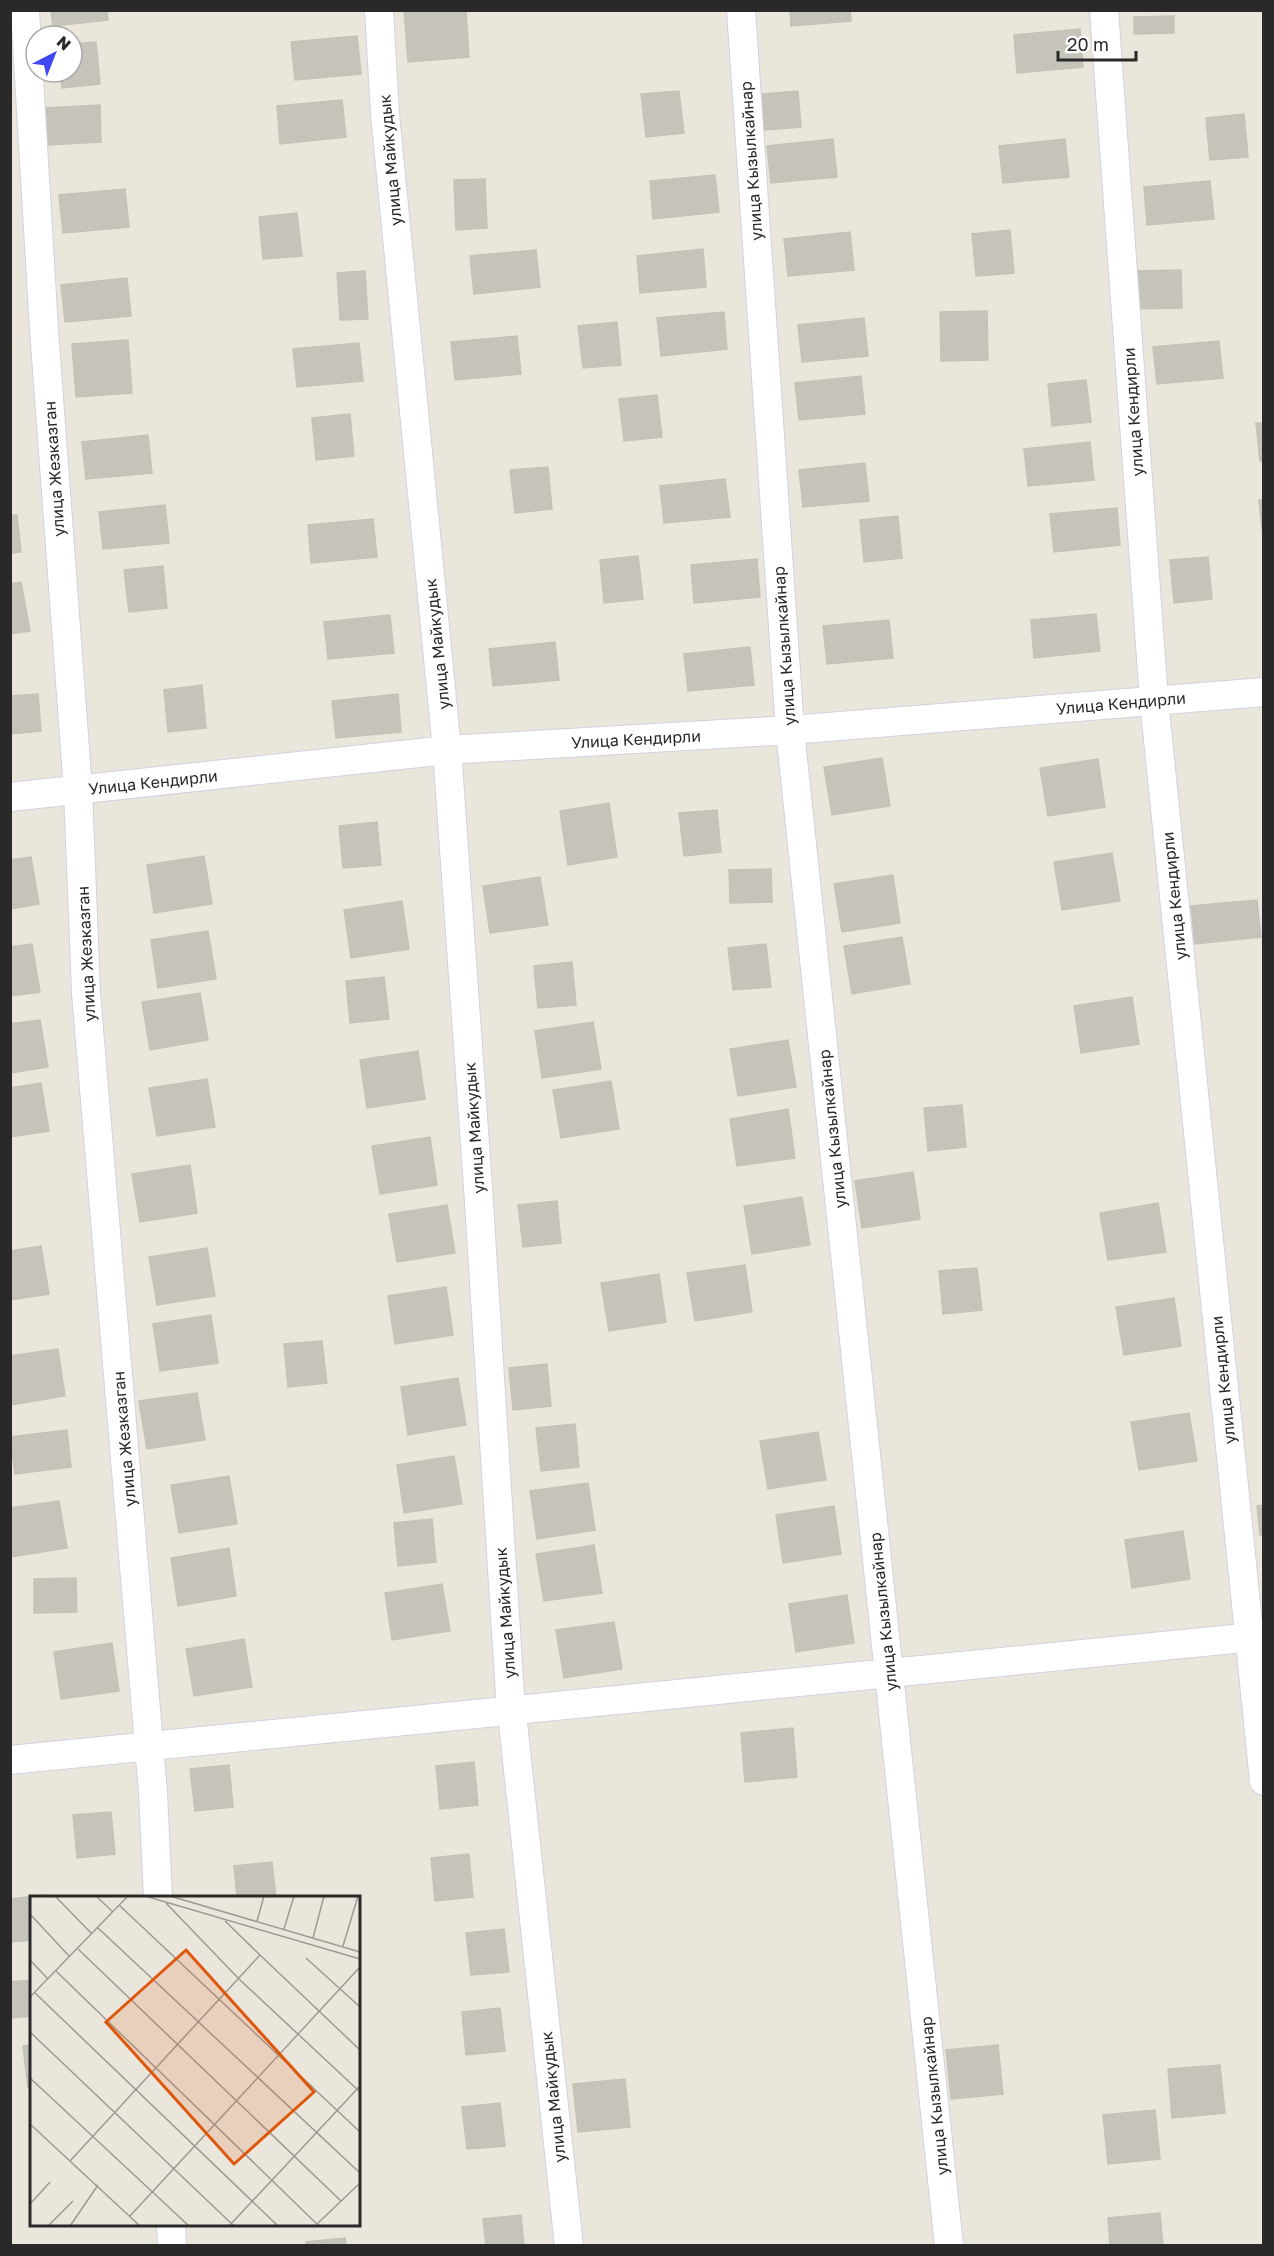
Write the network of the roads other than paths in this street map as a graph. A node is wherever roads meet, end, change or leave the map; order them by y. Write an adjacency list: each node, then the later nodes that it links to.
1 (25, 10): 9 (street, улица Жезказган)
2 (379, 10): 8 (street, улица Майкудык)
3 (741, 10): 7 (street, улица Кызылкайнар)
4 (1104, 10): 6 (street, улица Кендирли)
5 (1263, 692): 6 (street, Улица Кендирли)
6 (1154, 700): 7 (street, Улица Кендирли); 11 (street, улица Кендирли)
7 (790, 730): 8 (street, Улица Кендирли); 12 (street, улица Кызылкайнар)
8 (447, 750): 9 (street, Улица Кендирли); 13 (street, улица Майкудык)
9 (78, 790): 10 (street, Улица Кендирли); 14 (street, улица Жезказган)
10 (10, 797)
11 (1257, 1637): 12 (street); 16 (street, улица Кендирли)
12 (890, 1673): 13 (street); 21 (street, улица Кызылкайнар)
13 (512, 1710): 14 (street); 20 (street, улица Майкудык)
14 (149, 1746): 15 (street); 17 (street, улица Жезказган)
15 (10, 1760)
16 (1263, 1781)
17 (158, 1896)
18 (171, 2226): 19 (street)
19 (172, 2246)
20 (569, 2246)
21 (949, 2246)

